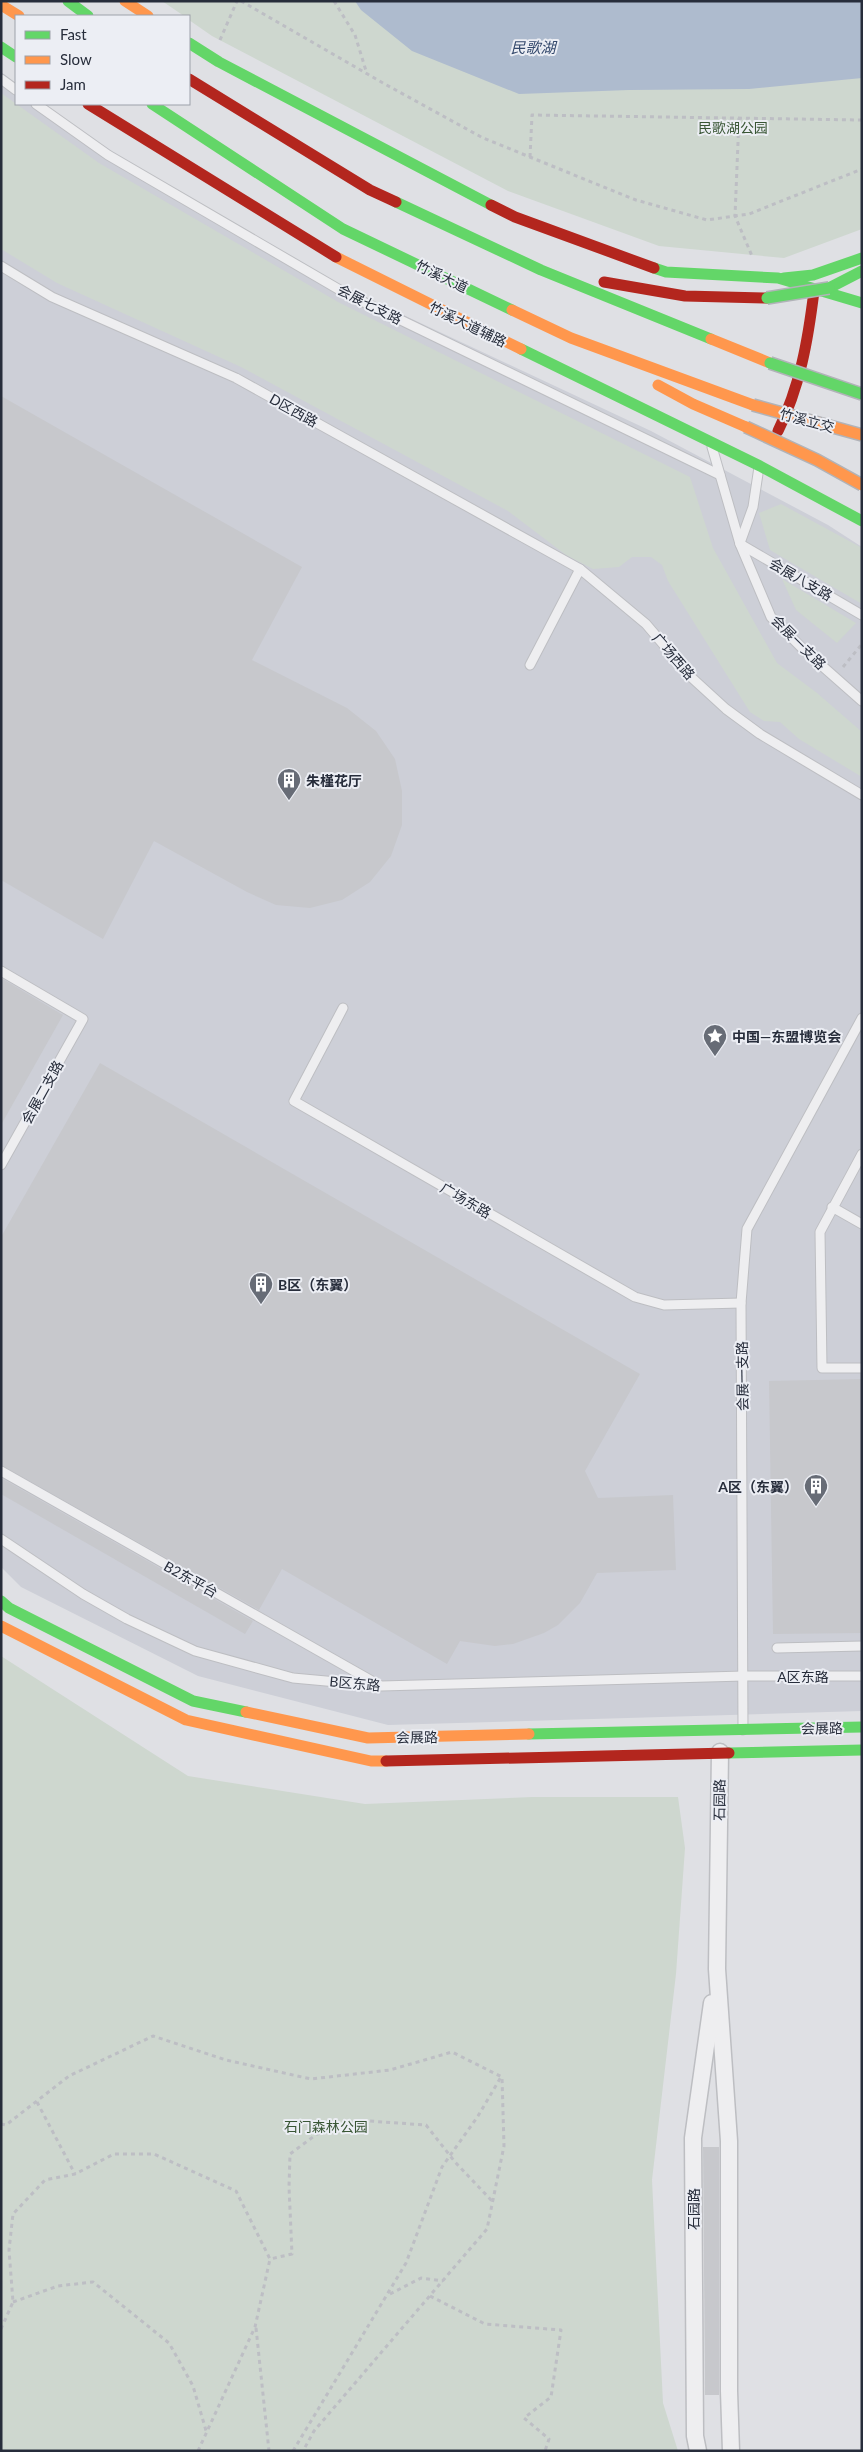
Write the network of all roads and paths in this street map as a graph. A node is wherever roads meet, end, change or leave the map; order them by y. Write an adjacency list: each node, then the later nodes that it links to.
1 (68, 1): 8 (main road)
2 (125, 1): 9 (main road)
3 (237, 1): 13 (path)
4 (241, 1): 14 (path)
5 (334, 1): 14 (path)
6 (1, 5): 7 (main road)
7 (17, 15)
8 (87, 15)
9 (146, 15)
10 (190, 44): 13 (main road)
11 (1, 47): 12 (main road)
12 (15, 56)
13 (212, 58): 30 (main road)
14 (367, 74): 23 (path)
15 (1, 79): 17 (lane)
16 (190, 80): 28 (main road)
17 (15, 89)
18 (37, 105): 42 (lane, 会展七支路)
19 (90, 105): 40 (main road, 竹溪大道辅路)
20 (154, 105): 36 (main road, 竹溪大道)
21 (739, 118): 22 (path); 23 (path); 25 (path)
22 (862, 120)
23 (530, 157): 25 (path)
24 (862, 169): 25 (path)
25 (734, 216): 30 (path)
26 (862, 258): 31 (main road)
27 (1, 266): 46 (lane, D区西路)
28 (541, 270): 33 (main road, bridge); 37 (main road, bridge)
29 (862, 271): 33 (main road)
30 (762, 278): 31 (main road)
31 (778, 278): 34 (main road)
32 (862, 282): 33 (main road)
33 (828, 288)
34 (814, 290): 35 (main road); 41 (main road)
35 (862, 303)
36 (571, 338): 38 (main road, 竹溪大道); 43 (main road, bridge)
37 (862, 394)
38 (753, 405): 39 (main road, 竹溪立交, bridge)
39 (862, 435)
40 (711, 442): 41 (main road, 竹溪大道辅路); 42 (lane, 会展一支路)
41 (764, 458): 44 (main road, 竹溪大道辅路); 45 (lane)
42 (720, 475): 45 (lane, 会展一支路)
43 (862, 485)
44 (862, 521)
45 (740, 544): 47 (lane, 会展八支路); 50 (lane, 会展一支路)
46 (580, 569): 49 (lane); 52 (lane, 广场西路)
47 (862, 615)
48 (862, 644): 50 (path)
49 (530, 665)
50 (834, 677): 51 (lane, 会展一支路)
51 (862, 701)
52 (862, 796)
53 (1, 971): 57 (lane, 会展二支路)
54 (343, 1008): 60 (lane, 广场东路)
55 (862, 1018): 60 (lane, 会展一支路)
56 (862, 1154): 58 (lane)
57 (1, 1165)
58 (832, 1207): 59 (lane); 61 (lane)
59 (862, 1224)
60 (741, 1303): 68 (lane, 会展一支路)
61 (862, 1368)
62 (1, 1472): 70 (lane, B2东平台)
63 (1, 1539): 70 (lane, B区东路)
64 (1, 1601): 72 (main road, 会展路)
65 (1, 1626): 74 (main road, 会展路)
66 (862, 1646): 67 (lane)
67 (777, 1648)
68 (744, 1676): 69 (lane, A区东路); 70 (lane, B区东路); 72 (lane, 会展一支路)
69 (862, 1676)
70 (382, 1686)
71 (862, 1728): 72 (main road, 会展路)
72 (743, 1730): 74 (lane)
73 (862, 1750): 74 (main road, 会展路)
74 (720, 1752): 75 (street, 石园路)
75 (717, 1969): 95 (street, 石园路); 96 (street, 石园路)
76 (502, 2077): 77 (path); 79 (path); 81 (path)
77 (37, 2102): 78 (path); 80 (path)
78 (1, 2124)
79 (450, 2156): 81 (path); 82 (path); 84 (path)
80 (75, 2174): 82 (path); 86 (path)
81 (492, 2201): 83 (path)
82 (270, 2259): 87 (path)
83 (443, 2281): 84 (path); 85 (path)
84 (389, 2294): 92 (path)
85 (430, 2296): 93 (path); 94 (path)
86 (13, 2302): 88 (path); 89 (path)
87 (256, 2328): 89 (path); 91 (path)
88 (1, 2329)
89 (207, 2434): 90 (path)
90 (198, 2451)
91 (269, 2451)
92 (292, 2451)
93 (303, 2451)
94 (545, 2451)
95 (698, 2451)
96 (731, 2451)

